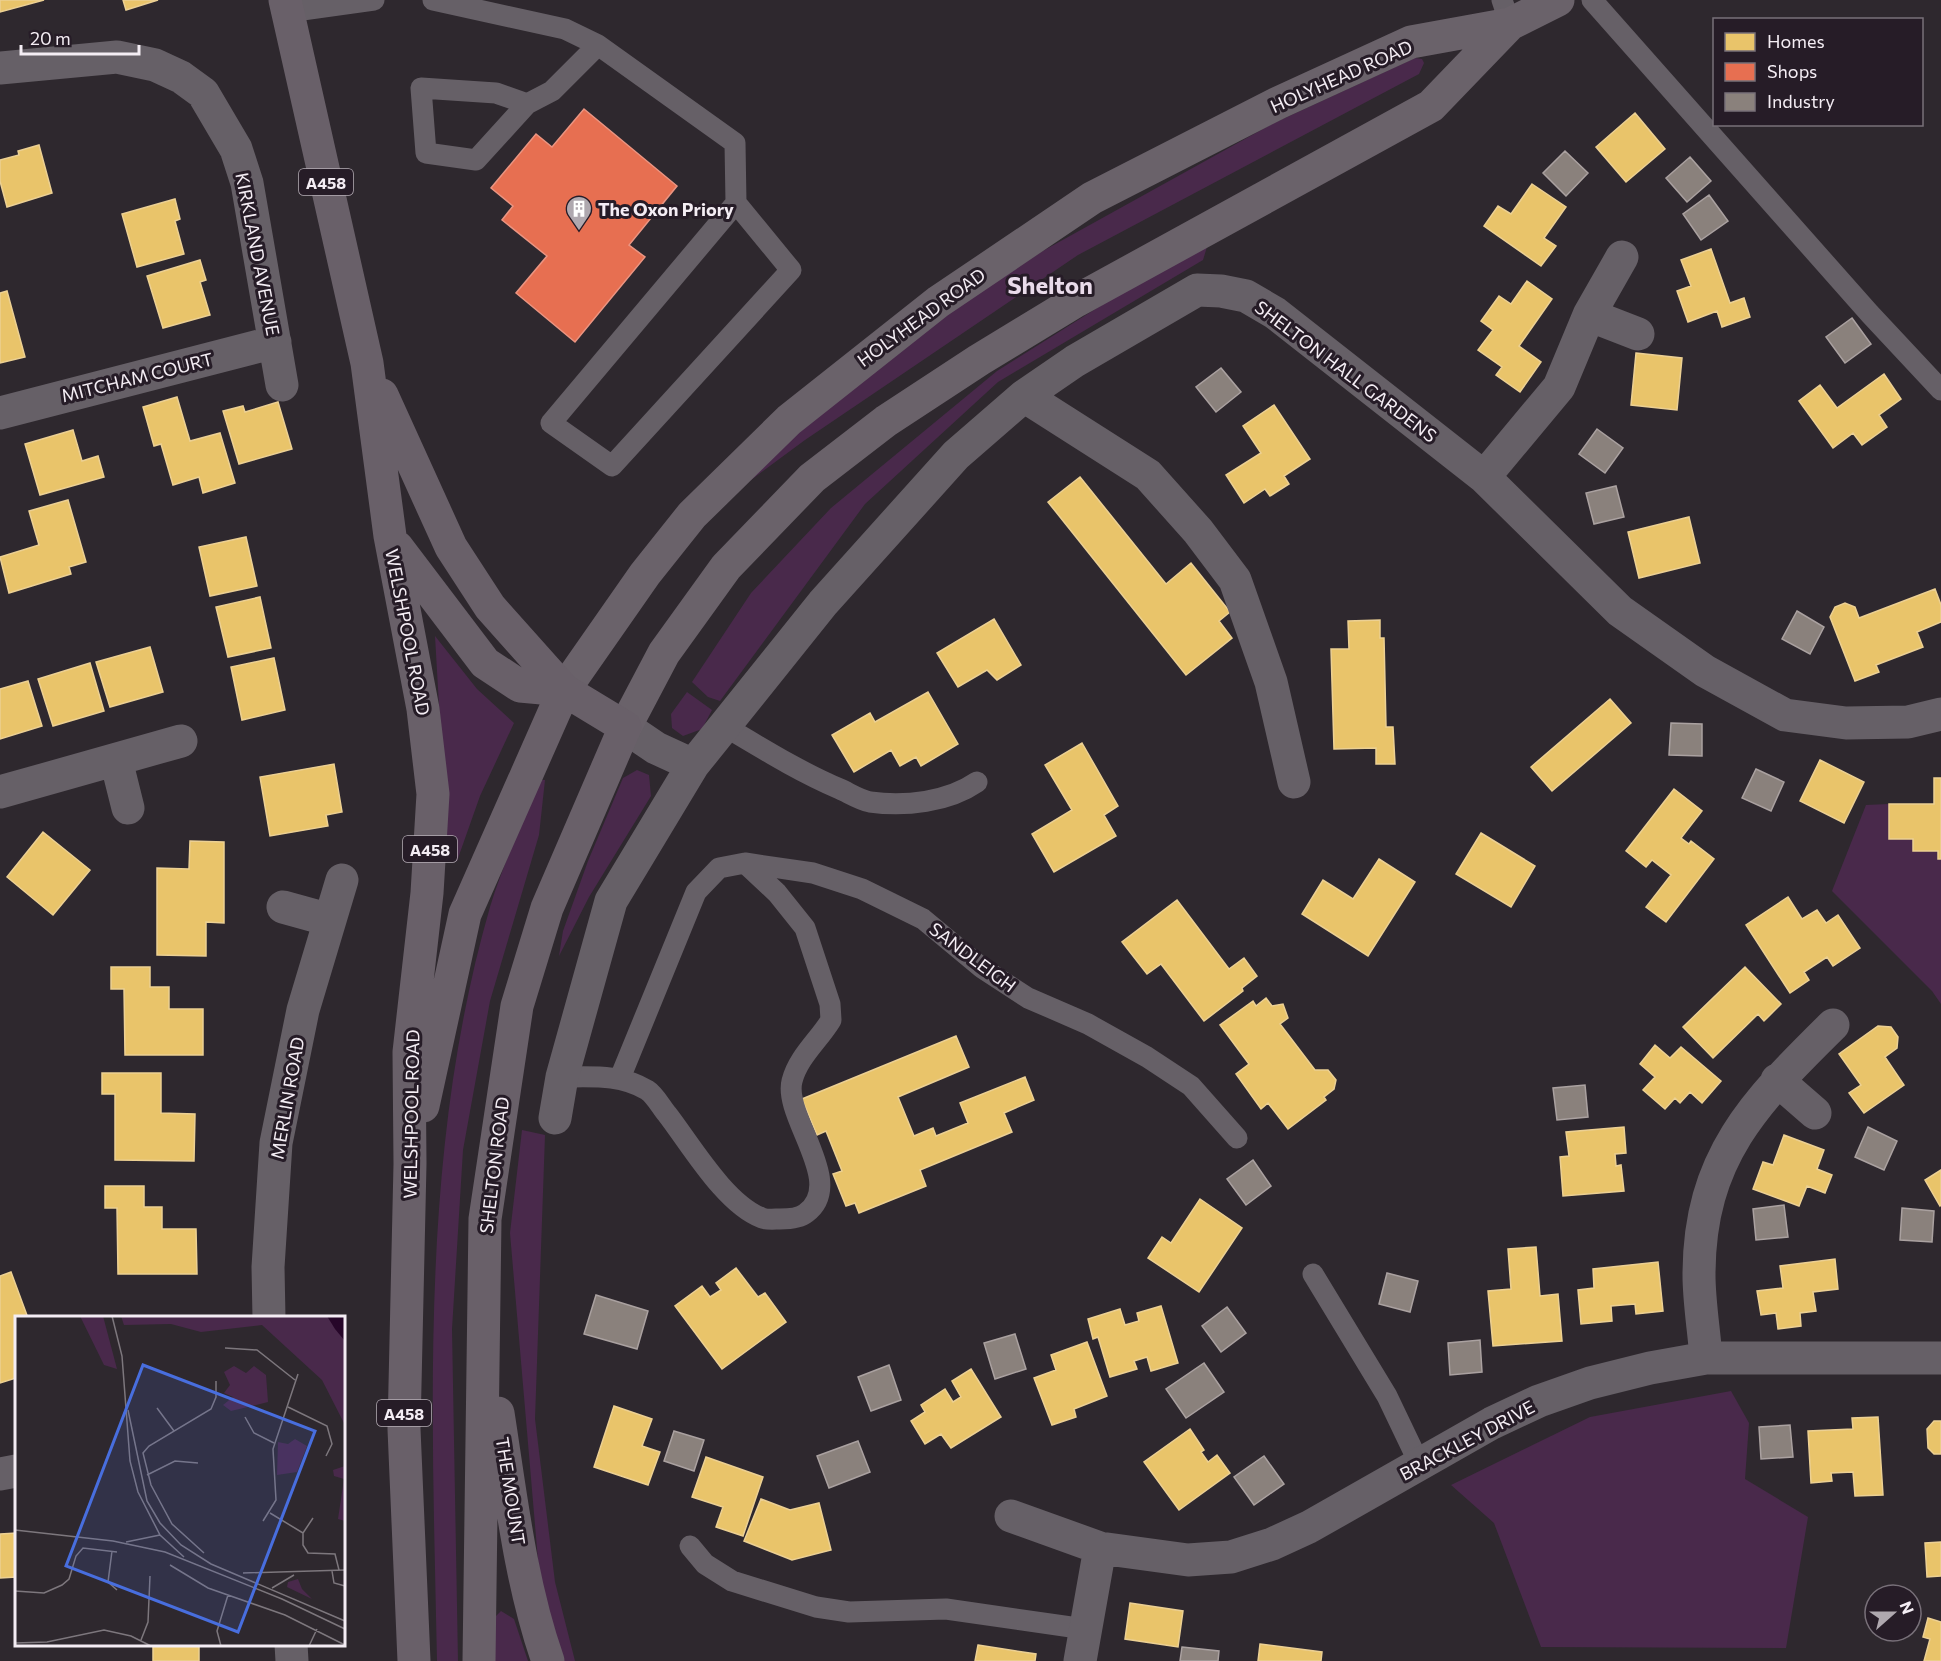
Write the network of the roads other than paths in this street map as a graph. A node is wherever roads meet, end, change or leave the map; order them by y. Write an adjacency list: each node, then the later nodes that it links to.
1 (374, 0): 5 (lane)
2 (432, 0): 7 (lane)
3 (1558, 0): 6 (main road, HOLYHEAD ROAD)
4 (1592, 0): 17 (lane)
5 (286, 6): 15 (main road, WELSHPOOL ROAD / A458)
6 (1506, 12): 22 (main road, HOLYHEAD ROAD); 24 (main road, HOLYHEAD ROAD)
7 (598, 45): 9 (lane); 10 (lane)
8 (0, 68): 14 (street, KIRKLAND AVENUE)
9 (526, 104): 9 (lane)
10 (736, 203): 10 (lane)
11 (1622, 257): 12 (street)
12 (1589, 315): 13 (street); 20 (street)
13 (1638, 334)
14 (275, 342): 16 (street, KIRKLAND AVENUE); 19 (street, MITCHAM COURT)
15 (367, 363): 21 (main road, WELSHPOOL ROAD / A458); 22 (main road, WELSHPOOL ROAD / A458)
16 (282, 385)
17 (1941, 390)
18 (1024, 396): 20 (street, SHELTON HALL GARDENS); 25 (street); 30 (street)
19 (0, 413)
20 (1484, 477): 23 (street, SHELTON HALL GARDENS)
21 (390, 536): 22 (main road, WELSHPOOL ROAD / A458); 44 (main road, WELSHPOOL ROAD / A458)
22 (564, 690): 24 (main road, WELSHPOOL ROAD / A458); 44 (main road, A458)
23 (1941, 714)
24 (625, 727): 28 (street); 47 (main road, SHELTON ROAD)
25 (726, 727): 28 (street); 29 (lane)
26 (181, 741): 27 (street)
27 (116, 760): 31 (street); 32 (street)
28 (693, 765): 38 (street)
29 (977, 782)
30 (1294, 782)
31 (0, 792)
32 (128, 808)
33 (745, 863): 39 (lane); 39 (lane); 43 (lane, SANDLEIGH)
34 (342, 880): 36 (street, MERLIN ROAD)
35 (283, 907): 36 (street)
36 (330, 920): 46 (street, MERLIN ROAD)
37 (1833, 1025): 40 (street)
38 (562, 1077): 39 (lane); 42 (street)
39 (620, 1078)
40 (1777, 1080): 41 (street); 48 (street)
41 (1815, 1113)
42 (555, 1118)
43 (1237, 1138)
44 (410, 1164): 59 (main road, WELSHPOOL ROAD / A458)
45 (1313, 1274): 50 (lane)
46 (269, 1316)
47 (484, 1319): 60 (main road, SHELTON ROAD); 61 (main road, THE MOUNT)
48 (1706, 1358): 49 (street, BRACKLEY DRIVE); 50 (street, BRACKLEY DRIVE)
49 (1941, 1358)
50 (1420, 1465): 55 (street, BRACKLEY DRIVE)
51 (15, 1471): 52 (street)
52 (0, 1474)
53 (1011, 1516): 55 (street, BRACKLEY DRIVE)
54 (690, 1546): 56 (lane)
55 (1100, 1548): 56 (street)
56 (1084, 1629): 62 (street)
57 (291, 1646): 58 (street)
58 (292, 1661)
59 (414, 1661)
60 (479, 1661)
61 (548, 1661)
62 (1080, 1661)

